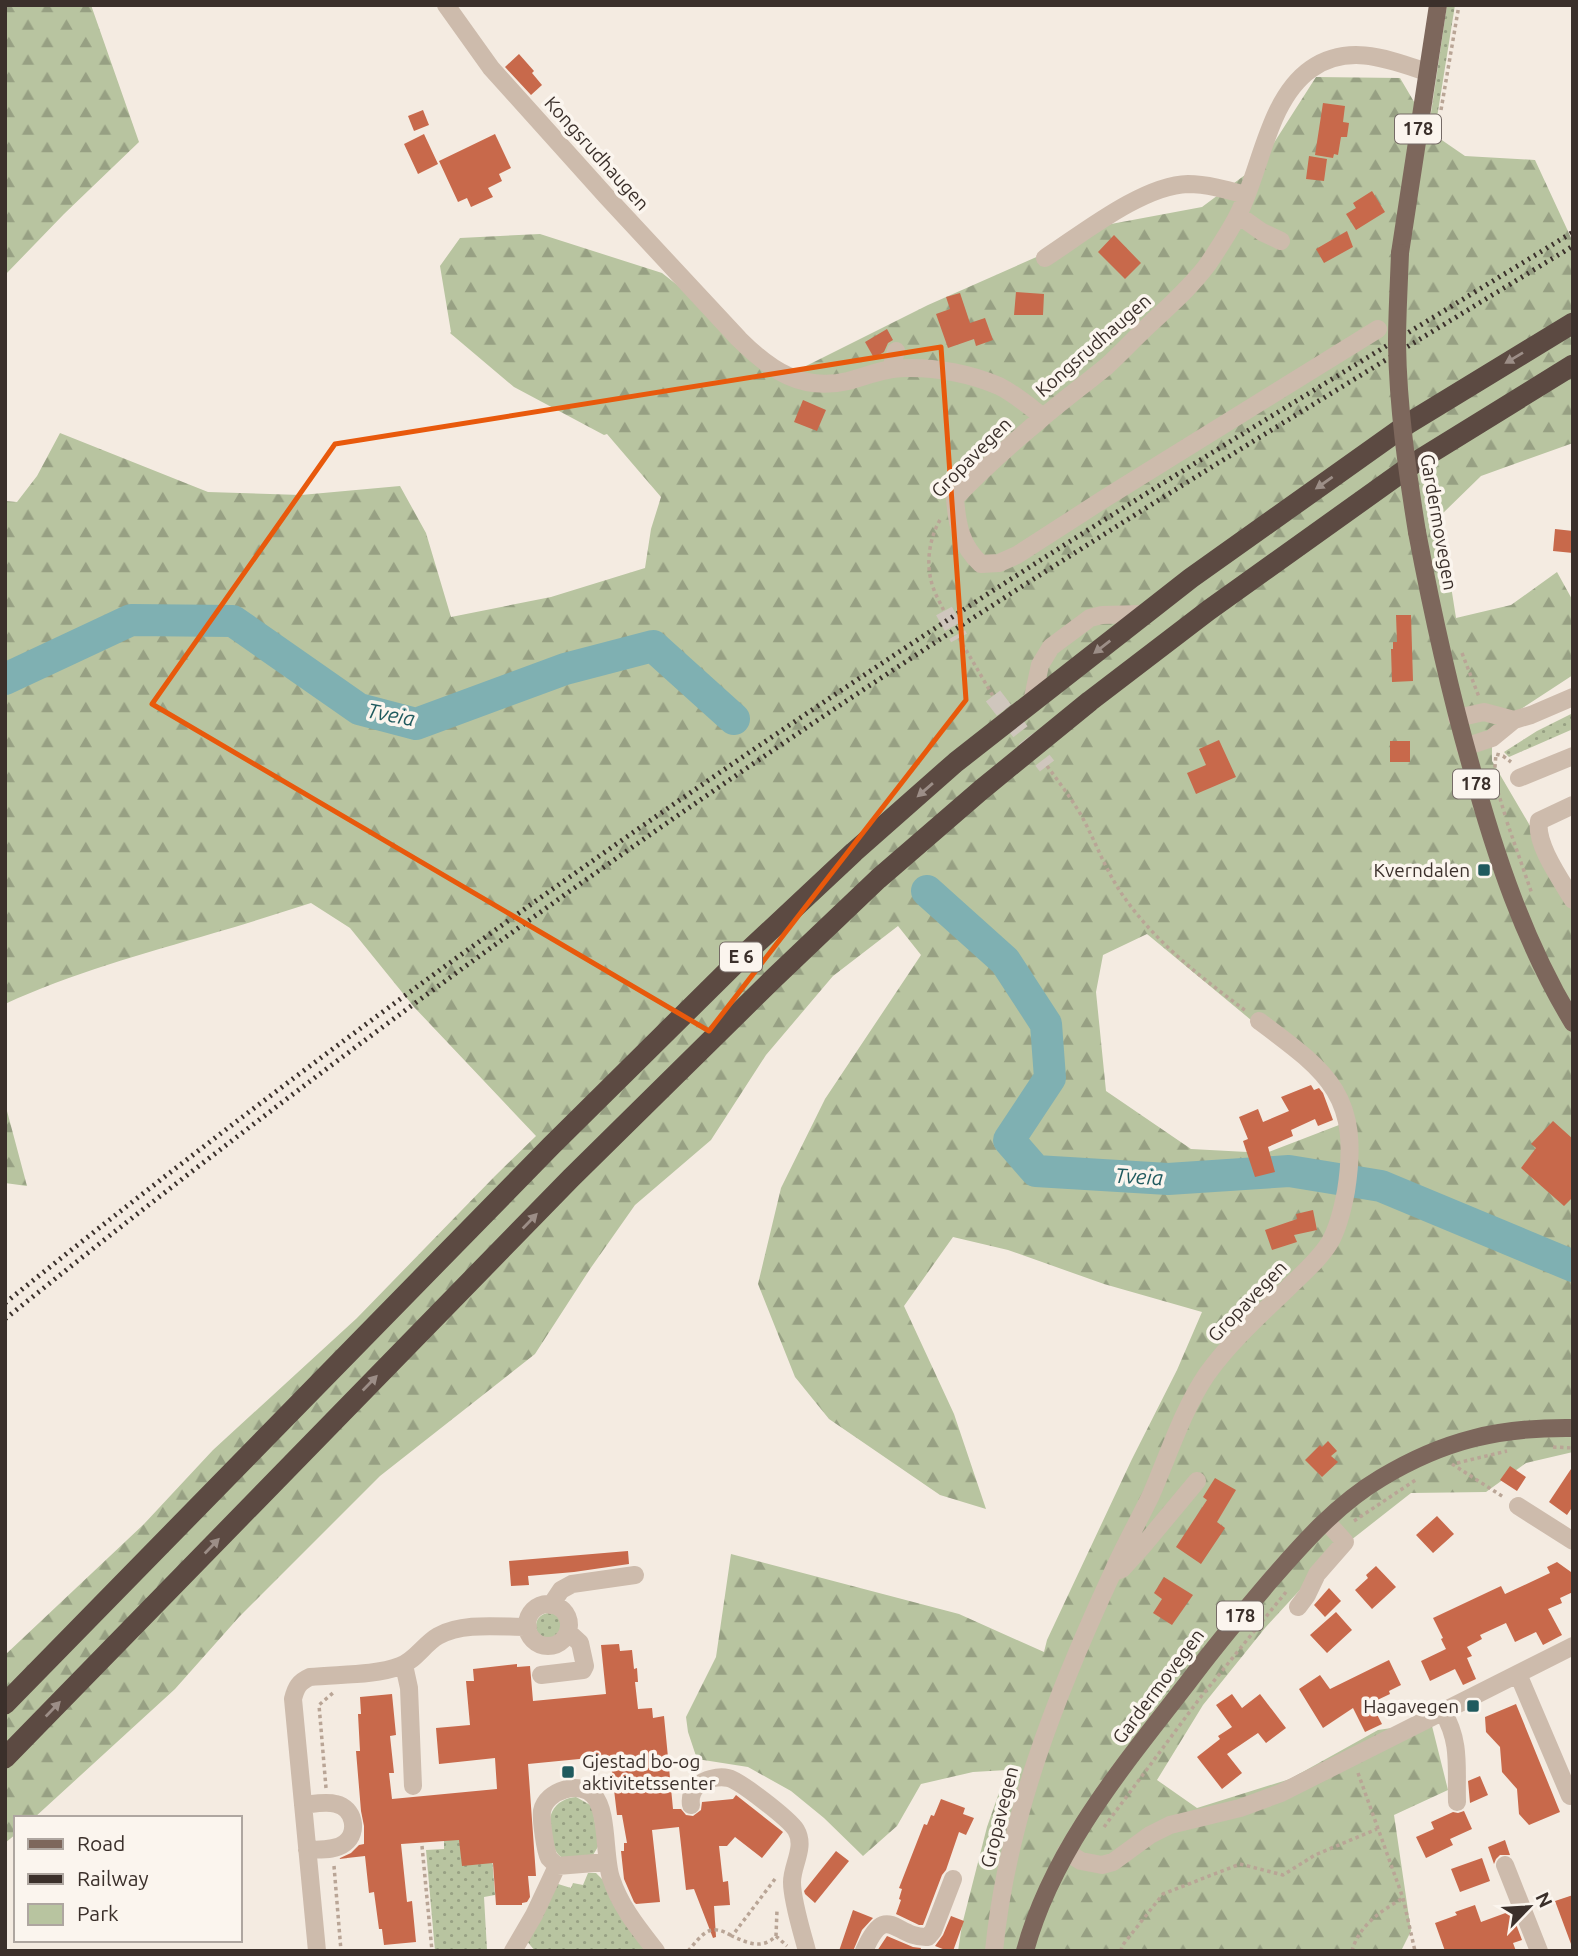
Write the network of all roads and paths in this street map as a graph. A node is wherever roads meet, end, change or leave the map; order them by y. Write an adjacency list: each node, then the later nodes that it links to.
1 (446, 5): 12 (street, Kongsrudhaugen)
2 (1438, 5): 3 (main road, Gardermovegen / 178)
3 (1427, 72): 4 (street, Kongsrudhaugen); 23 (main road, Gardermovegen / 178, bridge)
4 (1246, 195): 5 (street, Kongsrudhaugen); 7 (street)
5 (1238, 215): 6 (street); 13 (street, Kongsrudhaugen)
6 (1281, 241)
7 (1045, 258)
8 (1573, 323): 16 (highway, E 6, one-way to 16)
9 (1378, 329): 14 (street)
10 (896, 351): 12 (street)
11 (1573, 365): 58 (highway, E 6, one-way to 11)
12 (891, 369): 13 (street, Kongsrudhaugen)
13 (1043, 417): 14 (street, Gropavegen)
14 (955, 498): 15 (path, Gropavegen)
15 (944, 611)
16 (1142, 614): 22 (highway, E 6, one-way to 22); 22 (street)
17 (959, 638): 19 (path)
18 (1462, 653): 21 (path)
19 (993, 696)
20 (1573, 697): 24 (street)
21 (1480, 699)
22 (1032, 702): 56 (highway, E 6, one-way to 56)
23 (1457, 718): 24 (street); 25 (main road, Gardermovegen / 178)
24 (1514, 720): 25 (street)
25 (1465, 747): 34 (main road, Gardermovegen / 178)
26 (1496, 754): 31 (path)
27 (1573, 755): 29 (street)
28 (1047, 766): 33 (path)
29 (1519, 778)
30 (1573, 805): 32 (street)
31 (1532, 895)
32 (1573, 900)
33 (1259, 1021): 44 (street, Gropavegen)
34 (1573, 1023)
35 (1573, 1428): 42 (main road, Gardermovegen / 178)
36 (1550, 1447): 37 (path)
37 (1573, 1448)
38 (1514, 1449): 41 (path)
39 (1419, 1479): 42 (path)
40 (1197, 1482): 44 (street)
41 (1518, 1506): 43 (street)
42 (1332, 1527): 48 (street); 71 (main road, Gardermovegen / 178)
43 (1573, 1541)
44 (1111, 1574): 92 (street, Gropavegen)
45 (635, 1575): 47 (street)
46 (1293, 1583): 66 (path)
47 (551, 1605): 49 (street); 50 (street)
48 (1298, 1607)
49 (528, 1627): 50 (street); 52 (street)
50 (568, 1632): 54 (street)
51 (1573, 1646): 53 (street)
52 (404, 1665): 60 (street); 64 (street)
53 (1518, 1674): 57 (street); 61 (street)
54 (541, 1675)
55 (339, 1688): 63 (path)
56 (5, 1704)
57 (1443, 1712): 59 (street); 62 (street)
58 (5, 1758)
59 (1353, 1758): 67 (path); 71 (street)
60 (413, 1786)
61 (1570, 1796)
62 (1457, 1802)
63 (328, 1803): 64 (street); 69 (street)
64 (303, 1805): 70 (street)
65 (691, 1805): 72 (street)
66 (1104, 1827)
67 (1377, 1829): 79 (path); 94 (path)
68 (422, 1846): 86 (path)
69 (332, 1848): 70 (street); 84 (path)
70 (307, 1850): 85 (street)
71 (1066, 1852): 93 (main road, Gardermovegen / 178)
72 (797, 1859): 76 (path); 90 (street)
73 (607, 1862): 75 (street); 75 (street); 87 (street)
74 (1505, 1865): 97 (street)
75 (557, 1866): 83 (street)
76 (775, 1879): 78 (path); 81 (path)
77 (953, 1880): 91 (street)
78 (776, 1889)
79 (1403, 1898): 95 (path); 96 (path)
80 (777, 1900): 82 (path)
81 (732, 1936): 82 (path); 88 (path)
82 (776, 1936): 89 (path)
83 (519, 1948)
84 (343, 1950)
85 (317, 1951)
86 (432, 1951)
87 (656, 1951)
88 (688, 1951)
89 (790, 1951)
90 (807, 1951)
91 (864, 1951)
92 (994, 1951)
93 (1025, 1951)
94 (1121, 1951)
95 (1352, 1951)
96 (1415, 1951)
97 (1539, 1951)

